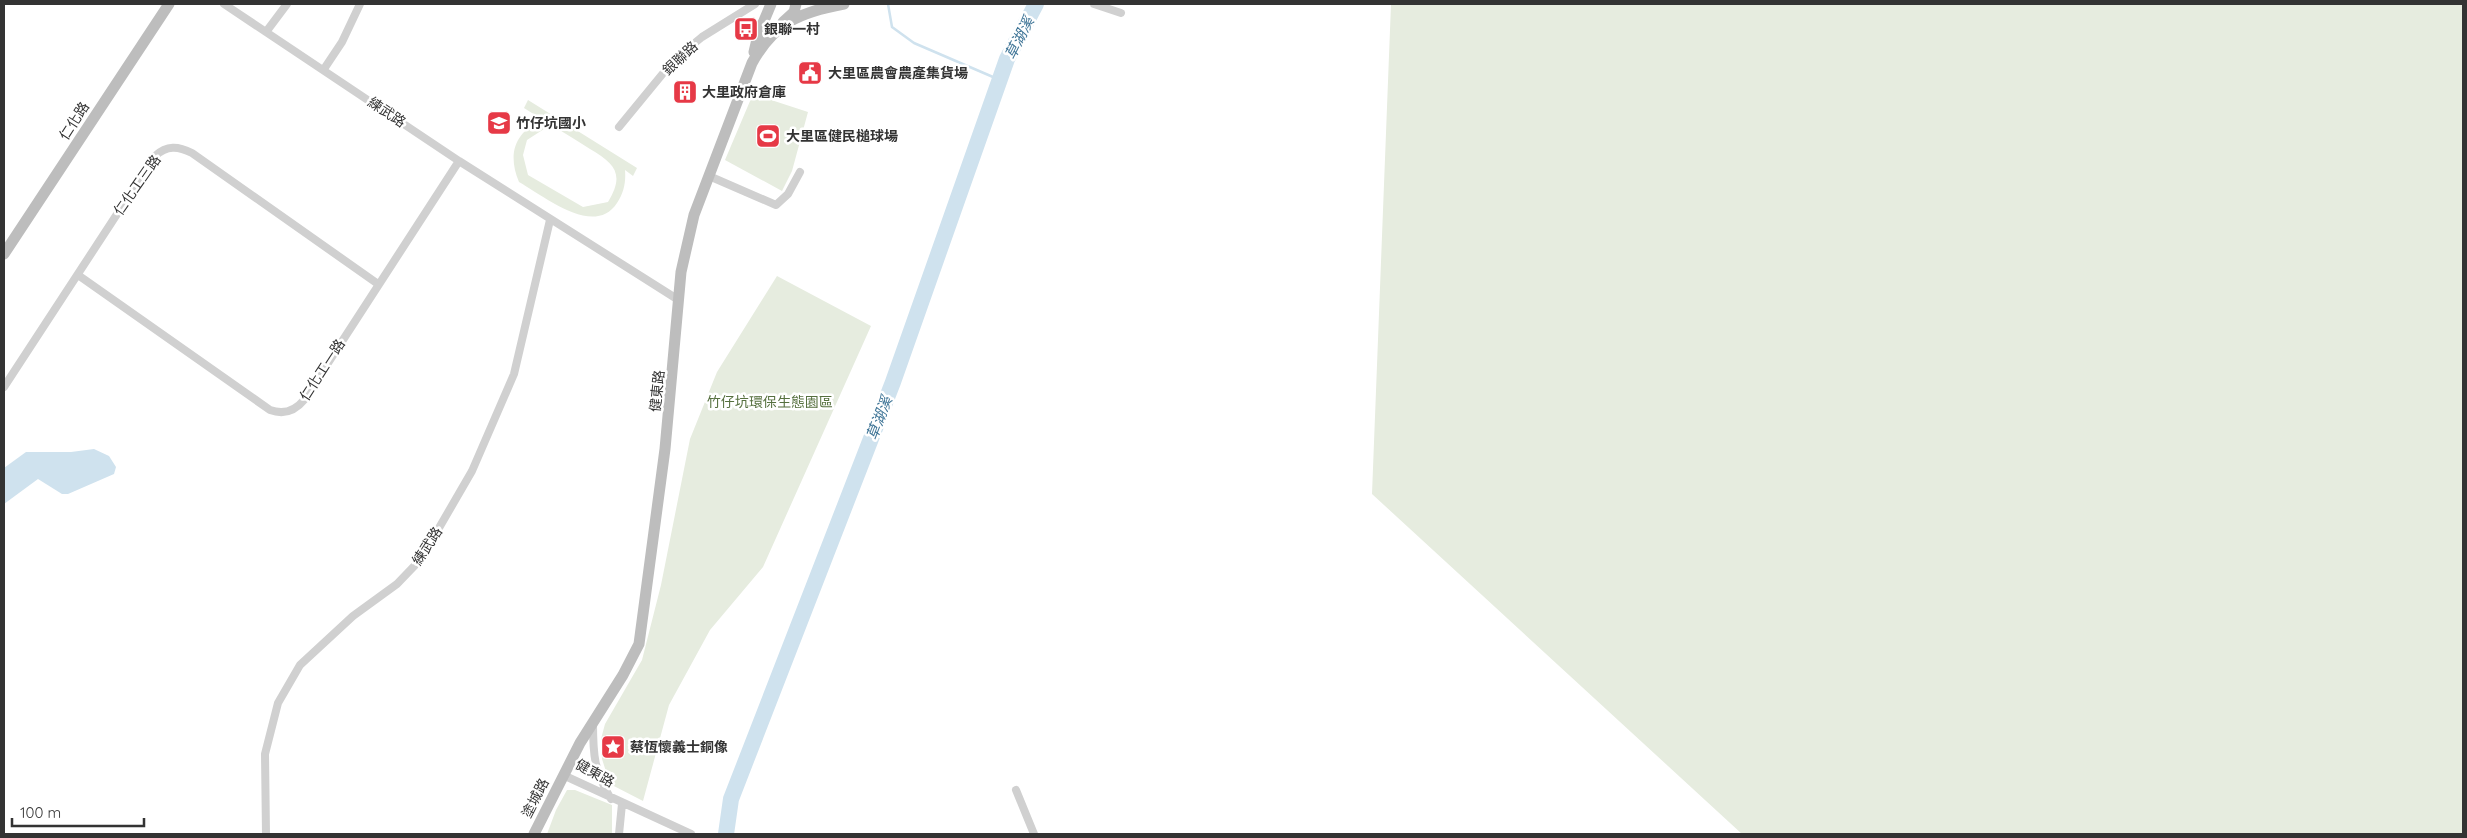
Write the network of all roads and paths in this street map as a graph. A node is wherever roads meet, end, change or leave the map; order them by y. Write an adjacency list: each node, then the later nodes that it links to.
1 (169, 4): 22 (street, 仁化路)
2 (224, 4): 14 (street, 練武路)
3 (287, 4): 14 (street)
4 (360, 4): 16 (street)
5 (755, 4): 17 (street, 銀聯路)
6 (796, 4): 12 (street, 健東路)
7 (844, 4): 9 (street, 健東路)
8 (1094, 4): 11 (street)
9 (821, 5): 13 (street, 健東路)
10 (770, 7): 12 (street, 健東路); 15 (street, 健東路)
11 (1121, 13)
12 (788, 16): 13 (street, 健東路)
13 (776, 31): 15 (street, 健東路)
14 (266, 32): 16 (street, 練武路)
15 (752, 64): 20 (street, 健東路)
16 (324, 69): 18 (street, 練武路)
17 (619, 127)
18 (459, 161): 21 (street, 練武路); 24 (street, 仁化工一路)
19 (800, 172): 20 (street)
20 (709, 176): 25 (street, 健東路)
21 (550, 220): 25 (street, 練武路); 32 (street, 練武路)
22 (4, 254)
23 (78, 274): 24 (street, 仁化工三路); 24 (street, 仁化工一路); 26 (street, 仁化工三路)
24 (378, 284)
25 (677, 300): 27 (street, 健東路)
26 (4, 387)
27 (593, 720): 28 (street, 健東路); 30 (street, 健東路)
28 (563, 775): 30 (street, 健東路); 33 (street, 塗城路)
29 (1016, 790): 36 (street)
30 (611, 799): 31 (street, 健東路)
31 (624, 805): 34 (street); 35 (street, 健東路)
32 (266, 834)
33 (534, 834)
34 (619, 834)
35 (691, 834)
36 (1034, 834)

